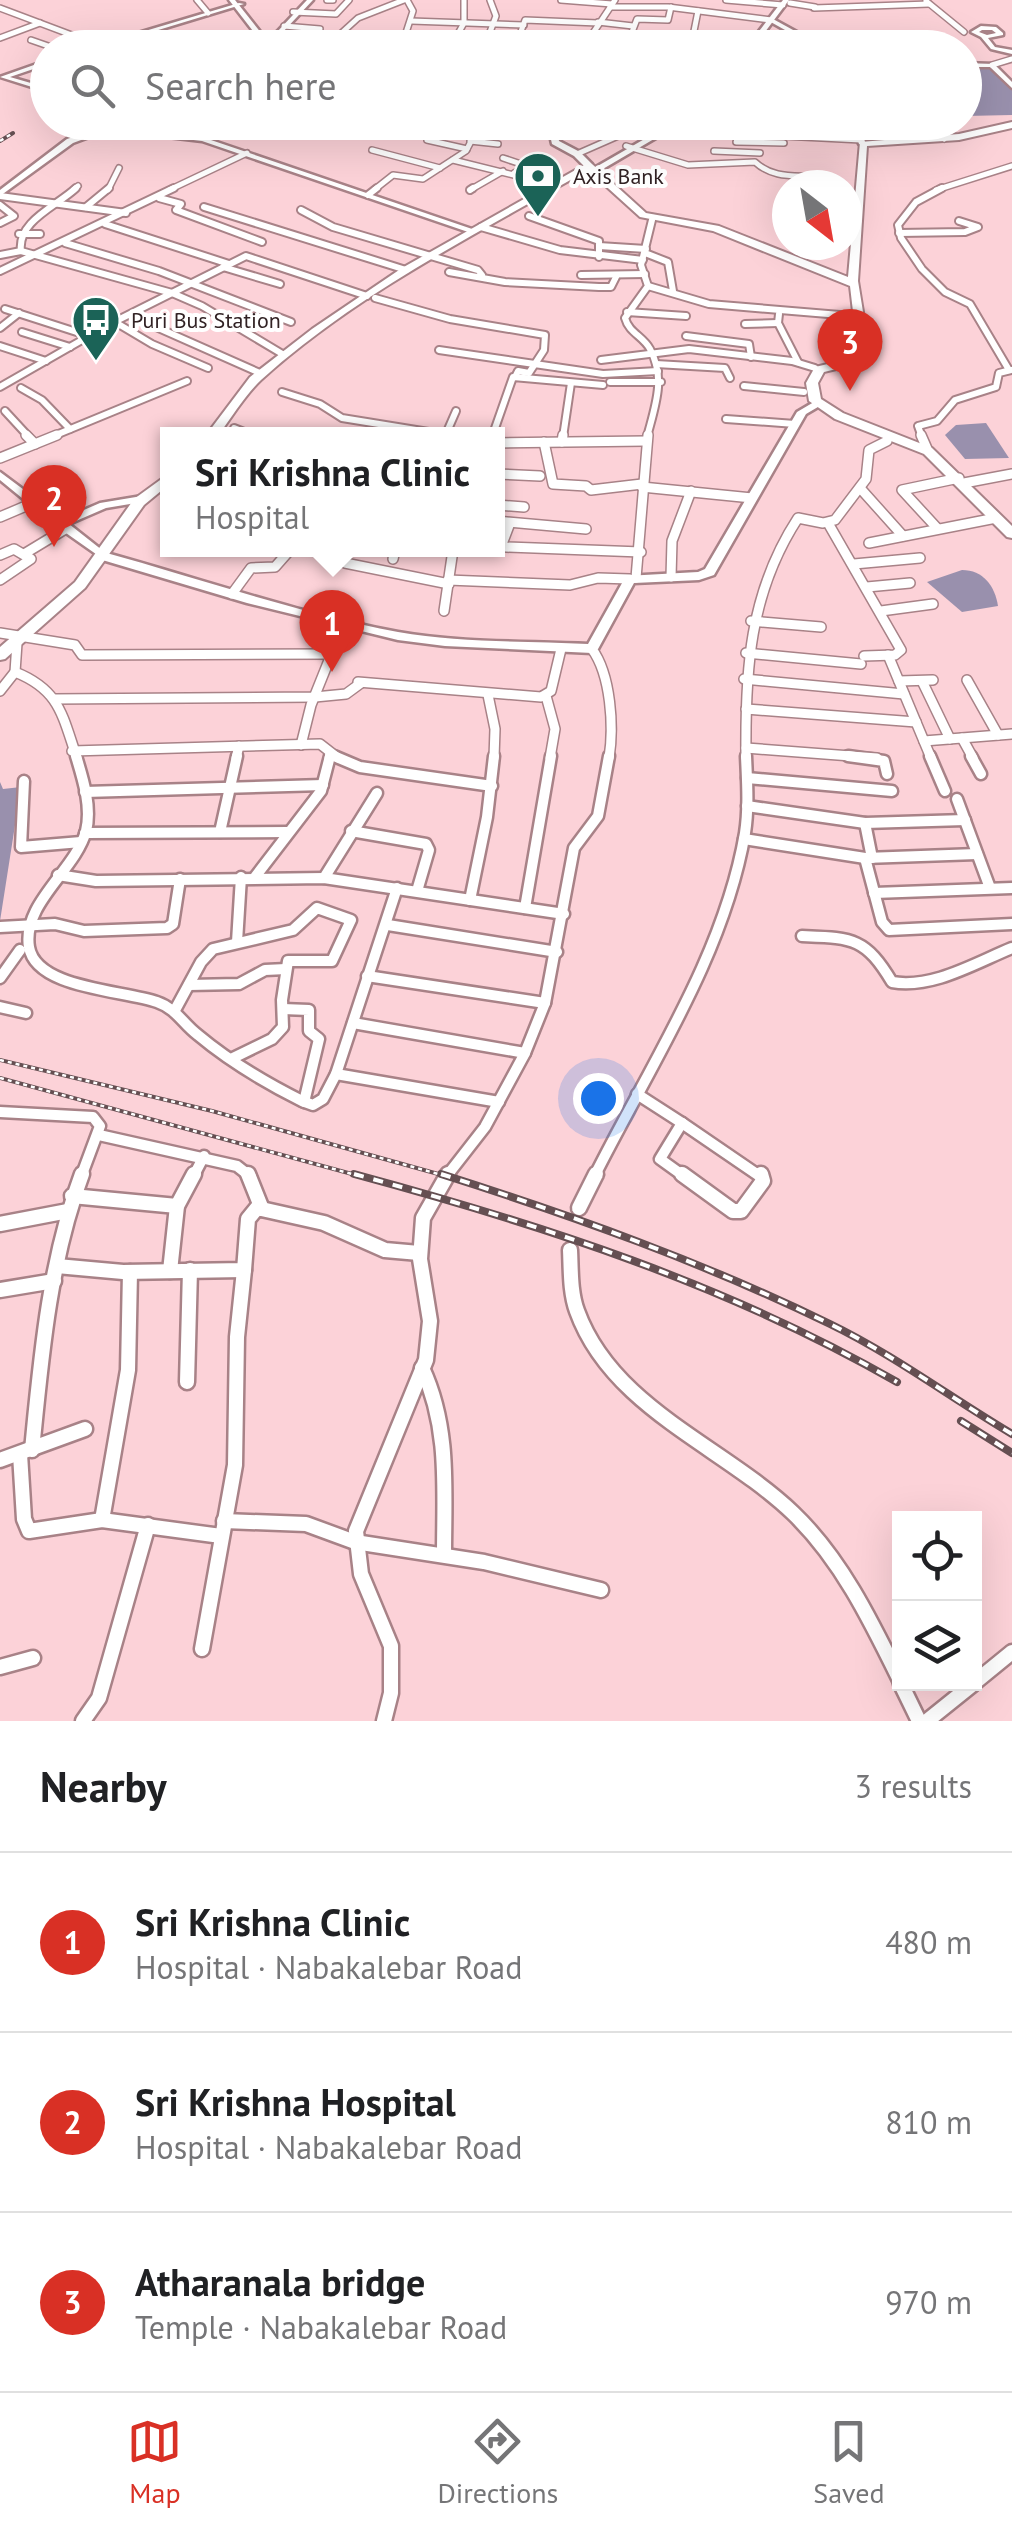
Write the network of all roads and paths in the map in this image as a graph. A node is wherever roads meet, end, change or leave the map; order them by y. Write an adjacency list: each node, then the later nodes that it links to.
1 (197, 0): 18 (street)
2 (307, 0): 17 (main road)
3 (350, 0): 19 (street)
4 (406, 0): 21 (street); 22 (street)
5 (464, 0): 26 (street)
6 (490, 0): 28 (street)
7 (560, 0): 14 (street)
8 (649, 0): 15 (street)
9 (729, 0): 11 (street); 20 (street)
10 (238, 2): 18 (main road); 34 (main road); 36 (main road)
11 (788, 2): 12 (street); 23 (main road)
12 (927, 2): 50 (street)
13 (2, 3): 25 (street)
14 (612, 4): 15 (street); 27 (street)
15 (669, 7): 16 (street); 31 (street)
16 (698, 11): 20 (street); 47 (street)
17 (296, 12): 19 (street); 30 (main road); 37 (main road)
18 (208, 13): 35 (main road)
19 (336, 14): 21 (street)
20 (724, 14): 23 (street)
21 (358, 18): 39 (street)
22 (410, 21): 24 (street); 40 (street)
23 (774, 21): 48 (main road); 49 (main road)
24 (437, 22): 26 (street); 41 (street)
25 (41, 23): 33 (street); 52 (street)
26 (464, 23): 28 (street); 42 (street)
27 (598, 23): 29 (street); 31 (street); 45 (street)
28 (494, 24): 29 (street); 43 (street)
29 (524, 25): 44 (street)
30 (284, 26): 32 (street); 38 (main road)
31 (634, 26): 46 (street)
32 (320, 29)
33 (58, 30)
34 (148, 30)
35 (151, 30)
36 (262, 30)
37 (276, 30)
38 (278, 30)
39 (344, 30)
40 (407, 30)
41 (432, 30)
42 (460, 30)
43 (492, 30)
44 (522, 30)
45 (593, 30)
46 (633, 30)
47 (694, 30)
48 (767, 30)
49 (790, 30)
50 (962, 30)
51 (987, 36): 53 (main road)
52 (0, 38)
53 (1011, 56): 55 (street)
54 (982, 64): 55 (main road)
55 (992, 64): 58 (main road)
56 (30, 68): 57 (main road)
57 (4, 75): 59 (main road)
58 (1009, 78): 60 (main road)
59 (30, 84)
60 (1012, 86)
61 (1012, 124): 62 (highway)
62 (982, 131)
63 (73, 140): 96 (main road)
64 (206, 140): 81 (main road)
65 (427, 140): 75 (street)
66 (472, 140): 75 (street)
67 (554, 140): 79 (main road)
68 (604, 140): 79 (street)
69 (642, 140): 76 (main road)
70 (644, 140): 76 (main road)
71 (860, 140): 89 (highway)
72 (736, 142): 73 (street); 80 (street)
73 (784, 142)
74 (498, 144): 75 (street)
75 (469, 145): 84 (street)
76 (630, 147): 88 (main road); 92 (street)
77 (372, 150): 87 (street)
78 (714, 151): 80 (street)
79 (573, 152): 88 (main road)
80 (735, 152): 82 (street)
81 (247, 153): 97 (main road); 98 (street)
82 (760, 153)
83 (503, 158): 91 (street)
84 (452, 160): 87 (street); 90 (street)
85 (1012, 166): 116 (street)
86 (120, 168): 101 (street)
87 (440, 168): 97 (street)
88 (587, 170): 93 (highway); 108 (highway); 113 (highway); 114 (highway)
89 (861, 170)
90 (504, 171): 91 (street); 95 (street)
91 (514, 173): 93 (street)
92 (772, 174)
93 (554, 184): 114 (highway)
94 (78, 186): 100 (street)
95 (470, 190)
96 (0, 195): 100 (street)
97 (368, 195): 114 (main road)
98 (159, 198): 104 (street); 110 (street)
99 (0, 205): 106 (street)
100 (59, 205): 101 (street); 115 (street)
101 (86, 207): 104 (street)
102 (204, 207): 105 (street)
103 (301, 210): 125 (street)
104 (126, 213): 112 (street)
105 (224, 214): 110 (street); 129 (street)
106 (14, 216): 111 (street); 115 (street)
107 (529, 216): 120 (street)
108 (652, 220): 113 (highway); 122 (street)
109 (959, 221): 116 (street)
110 (210, 222): 119 (street)
111 (0, 223)
112 (104, 224): 118 (street); 128 (street)
113 (686, 225): 138 (highway)
114 (481, 229): 125 (highway); 126 (street)
115 (20, 232): 117 (street); 121 (street)
116 (899, 233): 171 (street)
117 (40, 234)
118 (64, 242): 124 (street); 136 (street)
119 (262, 242)
120 (599, 246): 122 (street); 126 (street)
121 (20, 250): 123 (street); 124 (street)
122 (644, 254): 126 (street); 132 (street); 140 (street)
123 (0, 255)
124 (35, 256): 130 (street); 141 (street)
125 (434, 257): 129 (highway); 133 (street); 142 (highway)
126 (599, 257)
127 (852, 260): 138 (highway)
128 (226, 265): 136 (street); 137 (street); 142 (street)
129 (406, 270): 142 (highway)
130 (0, 271)
131 (449, 272): 133 (street)
132 (645, 274): 135 (street); 139 (street)
133 (482, 275): 135 (street)
134 (581, 275): 135 (street)
135 (616, 277)
136 (190, 283): 141 (street); 151 (street)
137 (280, 284)
138 (852, 284): 148 (highway); 161 (highway)
139 (648, 286): 140 (street); 144 (street)
140 (673, 291): 149 (street)
141 (172, 293): 146 (street); 162 (street)
142 (371, 297): 162 (highway); 167 (street); 179 (highway)
143 (5, 309): 145 (street)
144 (627, 312): 147 (street); 160 (street)
145 (19, 313): 154 (street); 158 (street)
146 (129, 315): 150 (street); 172 (street)
147 (686, 316)
148 (852, 316): 149 (street); 161 (highway)
149 (778, 318): 152 (street); 166 (street)
150 (115, 322): 153 (street); 168 (street)
151 (291, 322)
152 (745, 324)
153 (104, 327)
154 (0, 328)
155 (22, 332): 158 (street)
156 (686, 336): 163 (street)
157 (0, 346): 165 (street)
158 (70, 348): 165 (street)
159 (439, 350): 167 (street)
160 (654, 354): 163 (street); 164 (street); 169 (street)
161 (860, 354): 170 (highway); 184 (highway)
162 (284, 355): 172 (highway)
163 (751, 357): 166 (street)
164 (601, 360)
165 (46, 361): 178 (street)
166 (799, 363): 170 (street)
167 (533, 364): 169 (street); 173 (street)
168 (208, 368)
169 (657, 368): 174 (street); 176 (street)
170 (814, 368): 183 (highway)
171 (1011, 370): 203 (street)
172 (262, 374): 179 (highway)
173 (516, 377): 177 (street); 194 (street)
174 (730, 378)
175 (186, 381): 195 (street)
176 (660, 382): 177 (street); 197 (street)
177 (571, 383): 200 (street)
178 (0, 386)
179 (252, 386): 190 (highway)
180 (744, 386): 183 (street)
181 (21, 388): 195 (street)
182 (282, 392): 188 (street)
183 (804, 392): 184 (highway)
184 (816, 408): 189 (main road); 196 (highway)
185 (5, 411): 202 (street)
186 (456, 411): 193 (street)
187 (726, 419): 189 (street)
188 (365, 422): 191 (street); 192 (street)
189 (796, 422): 215 (main road)
190 (219, 427)
191 (361, 427)
192 (398, 427)
193 (447, 427)
194 (495, 427)
195 (70, 429): 202 (street)
196 (866, 430): 198 (highway); 203 (highway)
197 (646, 441): 200 (street); 211 (street)
198 (887, 441): 203 (highway); 212 (street)
199 (544, 442): 200 (street); 201 (street); 211 (street)
200 (562, 442)
201 (505, 443)
202 (34, 444): 204 (street)
203 (924, 448): 209 (highway)
204 (0, 458)
205 (0, 474): 216 (main road)
206 (505, 474): 208 (street)
207 (1012, 474): 209 (street)
208 (540, 476)
209 (962, 480): 224 (highway); 225 (street)
210 (160, 484): 214 (highway)
211 (642, 486): 213 (street); 231 (street)
212 (860, 488): 222 (street); 227 (street)
213 (691, 492): 215 (street); 240 (street)
214 (142, 498): 223 (main road); 234 (highway)
215 (752, 498): 240 (main road)
216 (33, 503): 219 (street); 223 (main road)
217 (505, 505): 218 (street)
218 (524, 507)
219 (0, 517)
220 (505, 523): 221 (street)
221 (510, 523): 226 (street); 228 (street)
222 (828, 523): 239 (street); 250 (street)
223 (64, 526): 233 (street); 234 (main road)
224 (1007, 527): 225 (street)
225 (938, 528): 227 (street)
226 (586, 530)
227 (902, 536): 229 (street)
228 (505, 543)
229 (868, 543)
230 (505, 547): 231 (street)
231 (641, 552): 241 (street)
232 (0, 554): 233 (street)
233 (24, 554): 242 (street)
234 (103, 556): 246 (main road); 254 (highway)
235 (284, 557): 246 (street)
236 (452, 557): 243 (street)
237 (920, 558): 239 (street)
238 (344, 563): 243 (street)
239 (854, 564): 245 (street)
240 (671, 577): 241 (main road)
241 (633, 578): 243 (street); 256 (main road)
242 (0, 580)
243 (449, 582): 248 (street)
244 (910, 583): 245 (street)
245 (868, 587): 249 (street)
246 (232, 594): 251 (main road)
247 (932, 604): 249 (street)
248 (444, 611)
249 (881, 611): 259 (street)
250 (751, 622): 252 (street); 257 (street)
251 (344, 623): 255 (main road); 258 (street)
252 (821, 627)
253 (0, 632): 254 (street)
254 (21, 640): 258 (street); 260 (highway); 261 (street)
255 (561, 649): 256 (main road); 268 (street)
256 (592, 649): 317 (street)
257 (746, 653): 259 (street); 262 (street)
258 (332, 654): 269 (street)
259 (888, 655): 264 (street)
260 (0, 656)
261 (15, 672): 265 (street); 270 (street)
262 (744, 679): 266 (street); 271 (street)
263 (967, 680): 274 (street)
264 (899, 681): 266 (street); 276 (street)
265 (0, 691)
266 (904, 694): 272 (street)
267 (488, 695): 268 (street); 269 (street); 288 (street)
268 (546, 696): 316 (street)
269 (315, 697): 270 (street); 278 (street)
270 (54, 699): 281 (street)
271 (746, 709): 272 (street); 280 (street)
272 (916, 722): 277 (street)
273 (1012, 734): 274 (street)
274 (998, 735): 275 (street)
275 (962, 738): 276 (street); 284 (street)
276 (950, 739): 277 (street)
277 (924, 742): 292 (street)
278 (301, 744): 279 (street); 282 (street)
279 (238, 746): 281 (street); 289 (street)
280 (746, 748): 283 (street); 285 (street)
281 (72, 752): 291 (street)
282 (330, 754): 287 (street); 288 (street)
283 (887, 774)
284 (982, 774)
285 (747, 778): 290 (street); 295 (street)
286 (24, 781): 301 (street)
287 (323, 785): 289 (street); 300 (street)
288 (492, 786): 315 (street)
289 (231, 788): 291 (street); 299 (street)
290 (892, 791)
291 (86, 792): 301 (street)
292 (945, 792)
293 (376, 793): 298 (street)
294 (957, 799): 296 (street)
295 (747, 806): 297 (street); 302 (street)
296 (965, 820): 297 (street); 303 (street)
297 (865, 823): 304 (street)
298 (351, 831): 308 (street); 313 (street)
299 (220, 832): 300 (street); 301 (street)
300 (288, 832): 307 (street)
301 (83, 838): 305 (street)
302 (744, 839): 304 (street); 340 (street)
303 (977, 854): 304 (street); 311 (street)
304 (868, 858): 314 (street)
305 (58, 875): 309 (street); 320 (street)
306 (241, 877): 307 (street); 309 (street); 323 (street)
307 (255, 877): 308 (street)
308 (324, 878): 310 (street)
309 (180, 879): 320 (street)
310 (397, 888): 313 (street); 319 (street)
311 (990, 888): 312 (street); 314 (street)
312 (1012, 888)
313 (417, 891): 315 (street)
314 (874, 893): 318 (street)
315 (470, 900): 316 (street)
316 (526, 908): 317 (street)
317 (564, 914): 326 (street)
318 (1012, 924)
319 (388, 925): 326 (street); 328 (street)
320 (19, 926): 321 (street); 325 (street)
321 (0, 927)
322 (802, 936): 324 (street)
323 (238, 942): 327 (street); 330 (street)
324 (1012, 948)
325 (20, 950): 329 (street); 334 (street)
326 (557, 952): 331 (street)
327 (286, 969): 330 (street); 333 (street)
328 (367, 976): 331 (street); 336 (street)
329 (0, 978)
330 (189, 986): 334 (street)
331 (545, 1003): 337 (street)
332 (0, 1007): 335 (street)
333 (283, 1009): 338 (street); 341 (street)
334 (175, 1010): 338 (street)
335 (26, 1012)
336 (353, 1023): 337 (street); 339 (street)
337 (525, 1052): 342 (street)
338 (233, 1058): 341 (street)
339 (336, 1074): 341 (street); 342 (street)
340 (637, 1094): 344 (street); 349 (street)
341 (304, 1102)
342 (499, 1102): 354 (street)
343 (0, 1112): 345 (street)
344 (682, 1122): 344 (street)
345 (99, 1135): 346 (street); 347 (street)
346 (204, 1156): 348 (street); 350 (street)
347 (72, 1196): 348 (street); 351 (street)
348 (177, 1206): 357 (street)
349 (579, 1208)
350 (262, 1209): 354 (street); 356 (street)
351 (68, 1211): 352 (street); 359 (street)
352 (0, 1224)
353 (570, 1250): 375 (street)
354 (420, 1253): 361 (street)
355 (190, 1270): 356 (street); 357 (street); 362 (street)
356 (244, 1270): 368 (street)
357 (170, 1271): 358 (street)
358 (130, 1272): 359 (street); 366 (street)
359 (56, 1274): 360 (street); 364 (street)
360 (0, 1290)
361 (422, 1368): 369 (street); 370 (street)
362 (188, 1382)
363 (85, 1429): 364 (street)
364 (26, 1452): 365 (street); 366 (street)
365 (0, 1460)
366 (102, 1520): 367 (street)
367 (148, 1524): 368 (street); 380 (street)
368 (223, 1528): 369 (street); 372 (street)
369 (355, 1542): 370 (street); 381 (street)
370 (444, 1555): 371 (street)
371 (601, 1590)
372 (202, 1648)
373 (1012, 1652): 377 (street)
374 (33, 1658): 376 (street)
375 (892, 1666)
376 (0, 1668)
377 (982, 1676)
378 (904, 1691): 382 (street)
379 (964, 1691): 383 (street)
380 (83, 1721)
381 (384, 1721)
382 (919, 1721)
383 (927, 1721)

